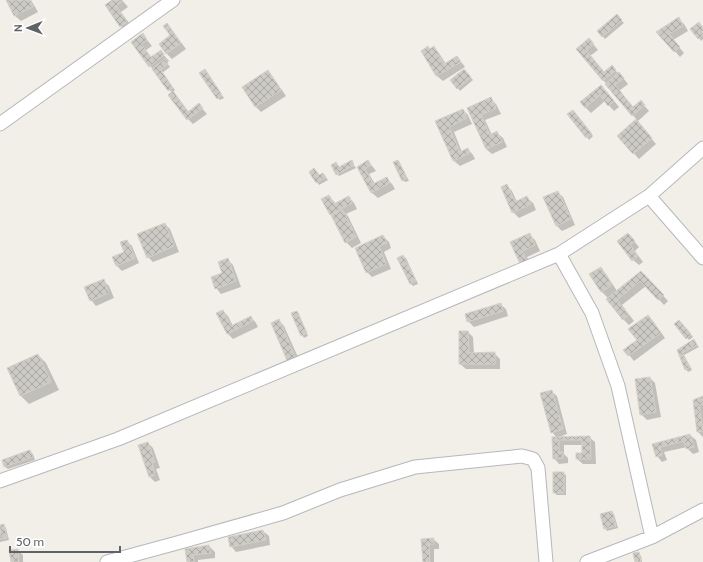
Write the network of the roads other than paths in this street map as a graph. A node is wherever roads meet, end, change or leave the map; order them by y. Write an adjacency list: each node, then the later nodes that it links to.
1 (173, 0): 2 (street)
2 (0, 124)
3 (703, 148): 4 (street)
4 (649, 196): 5 (street); 6 (street)
5 (558, 254): 7 (street); 9 (street)
6 (703, 258)
7 (0, 481)
8 (703, 510): 9 (street)
9 (652, 537): 10 (street)
10 (619, 556): 13 (street)
11 (107, 562): 12 (street)
12 (546, 562)
13 (587, 562)

